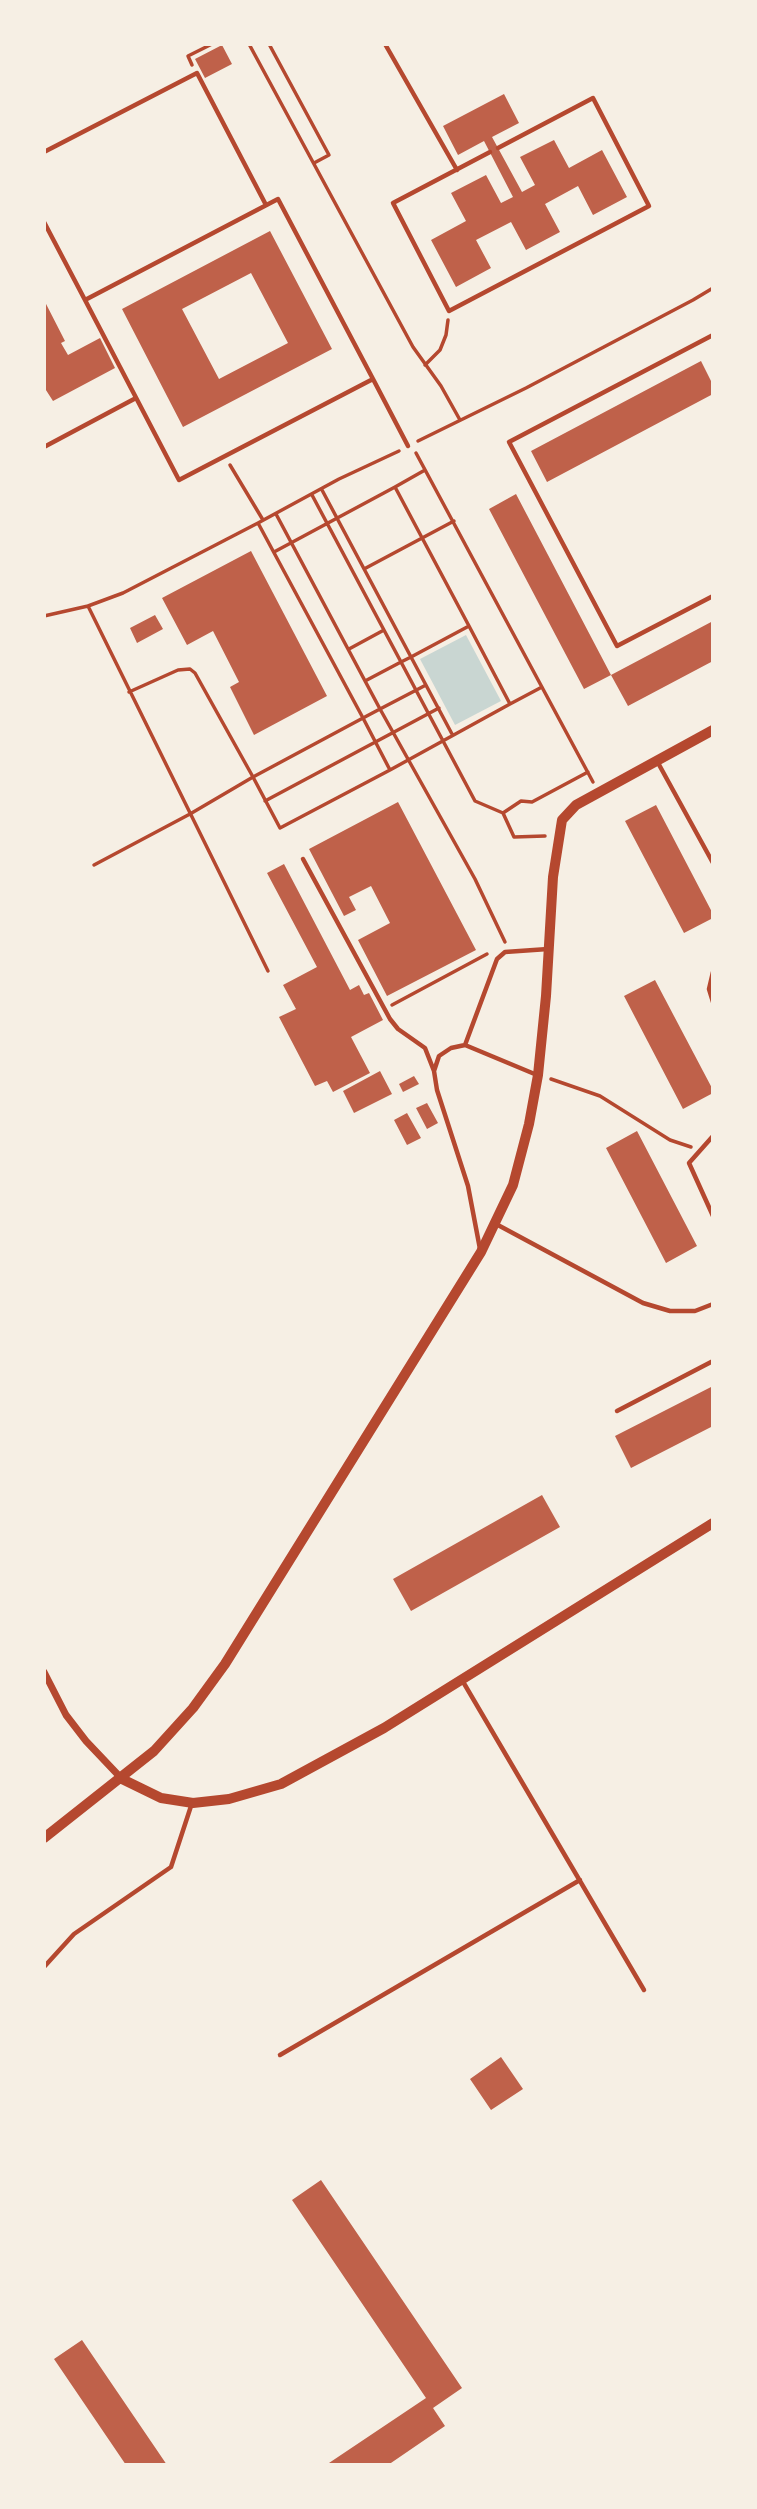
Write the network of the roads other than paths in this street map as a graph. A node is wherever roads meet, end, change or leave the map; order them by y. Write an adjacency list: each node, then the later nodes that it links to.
1 (385, 44): 5 (lane)
2 (498, 148): 5 (lane)
3 (44, 152): 6 (lane)
4 (490, 152): 5 (lane)
5 (457, 170)
6 (266, 205): 8 (lane); 10 (lane)
7 (44, 222): 8 (lane)
8 (85, 300): 11 (lane)
9 (713, 335): 14 (lane)
10 (373, 379): 11 (lane); 12 (lane)
11 (136, 398): 13 (lane)
12 (408, 446)
13 (44, 447)
14 (713, 596)
15 (713, 730): 16 (street)
16 (657, 761): 18 (lane); 19 (street)
17 (303, 859): 23 (lane)
18 (713, 863)
19 (549, 949): 22 (lane); 24 (street)
20 (713, 972): 21 (lane)
21 (713, 1002)
22 (465, 1045): 23 (lane); 24 (lane)
23 (434, 1071): 28 (lane)
24 (538, 1075): 27 (street)
25 (713, 1136): 26 (lane)
26 (713, 1216)
27 (495, 1224): 28 (street); 29 (lane)
28 (481, 1252): 35 (street)
29 (713, 1304)
30 (713, 1361): 31 (lane)
31 (617, 1410)
32 (713, 1523): 34 (street)
33 (44, 1672): 35 (street)
34 (462, 1680): 36 (street); 38 (lane)
35 (122, 1779): 36 (street); 37 (street)
36 (192, 1803): 39 (lane)
37 (44, 1838)
38 (580, 1880): 40 (lane); 41 (lane)
39 (44, 1967)
40 (644, 1990)
41 (281, 2055)

